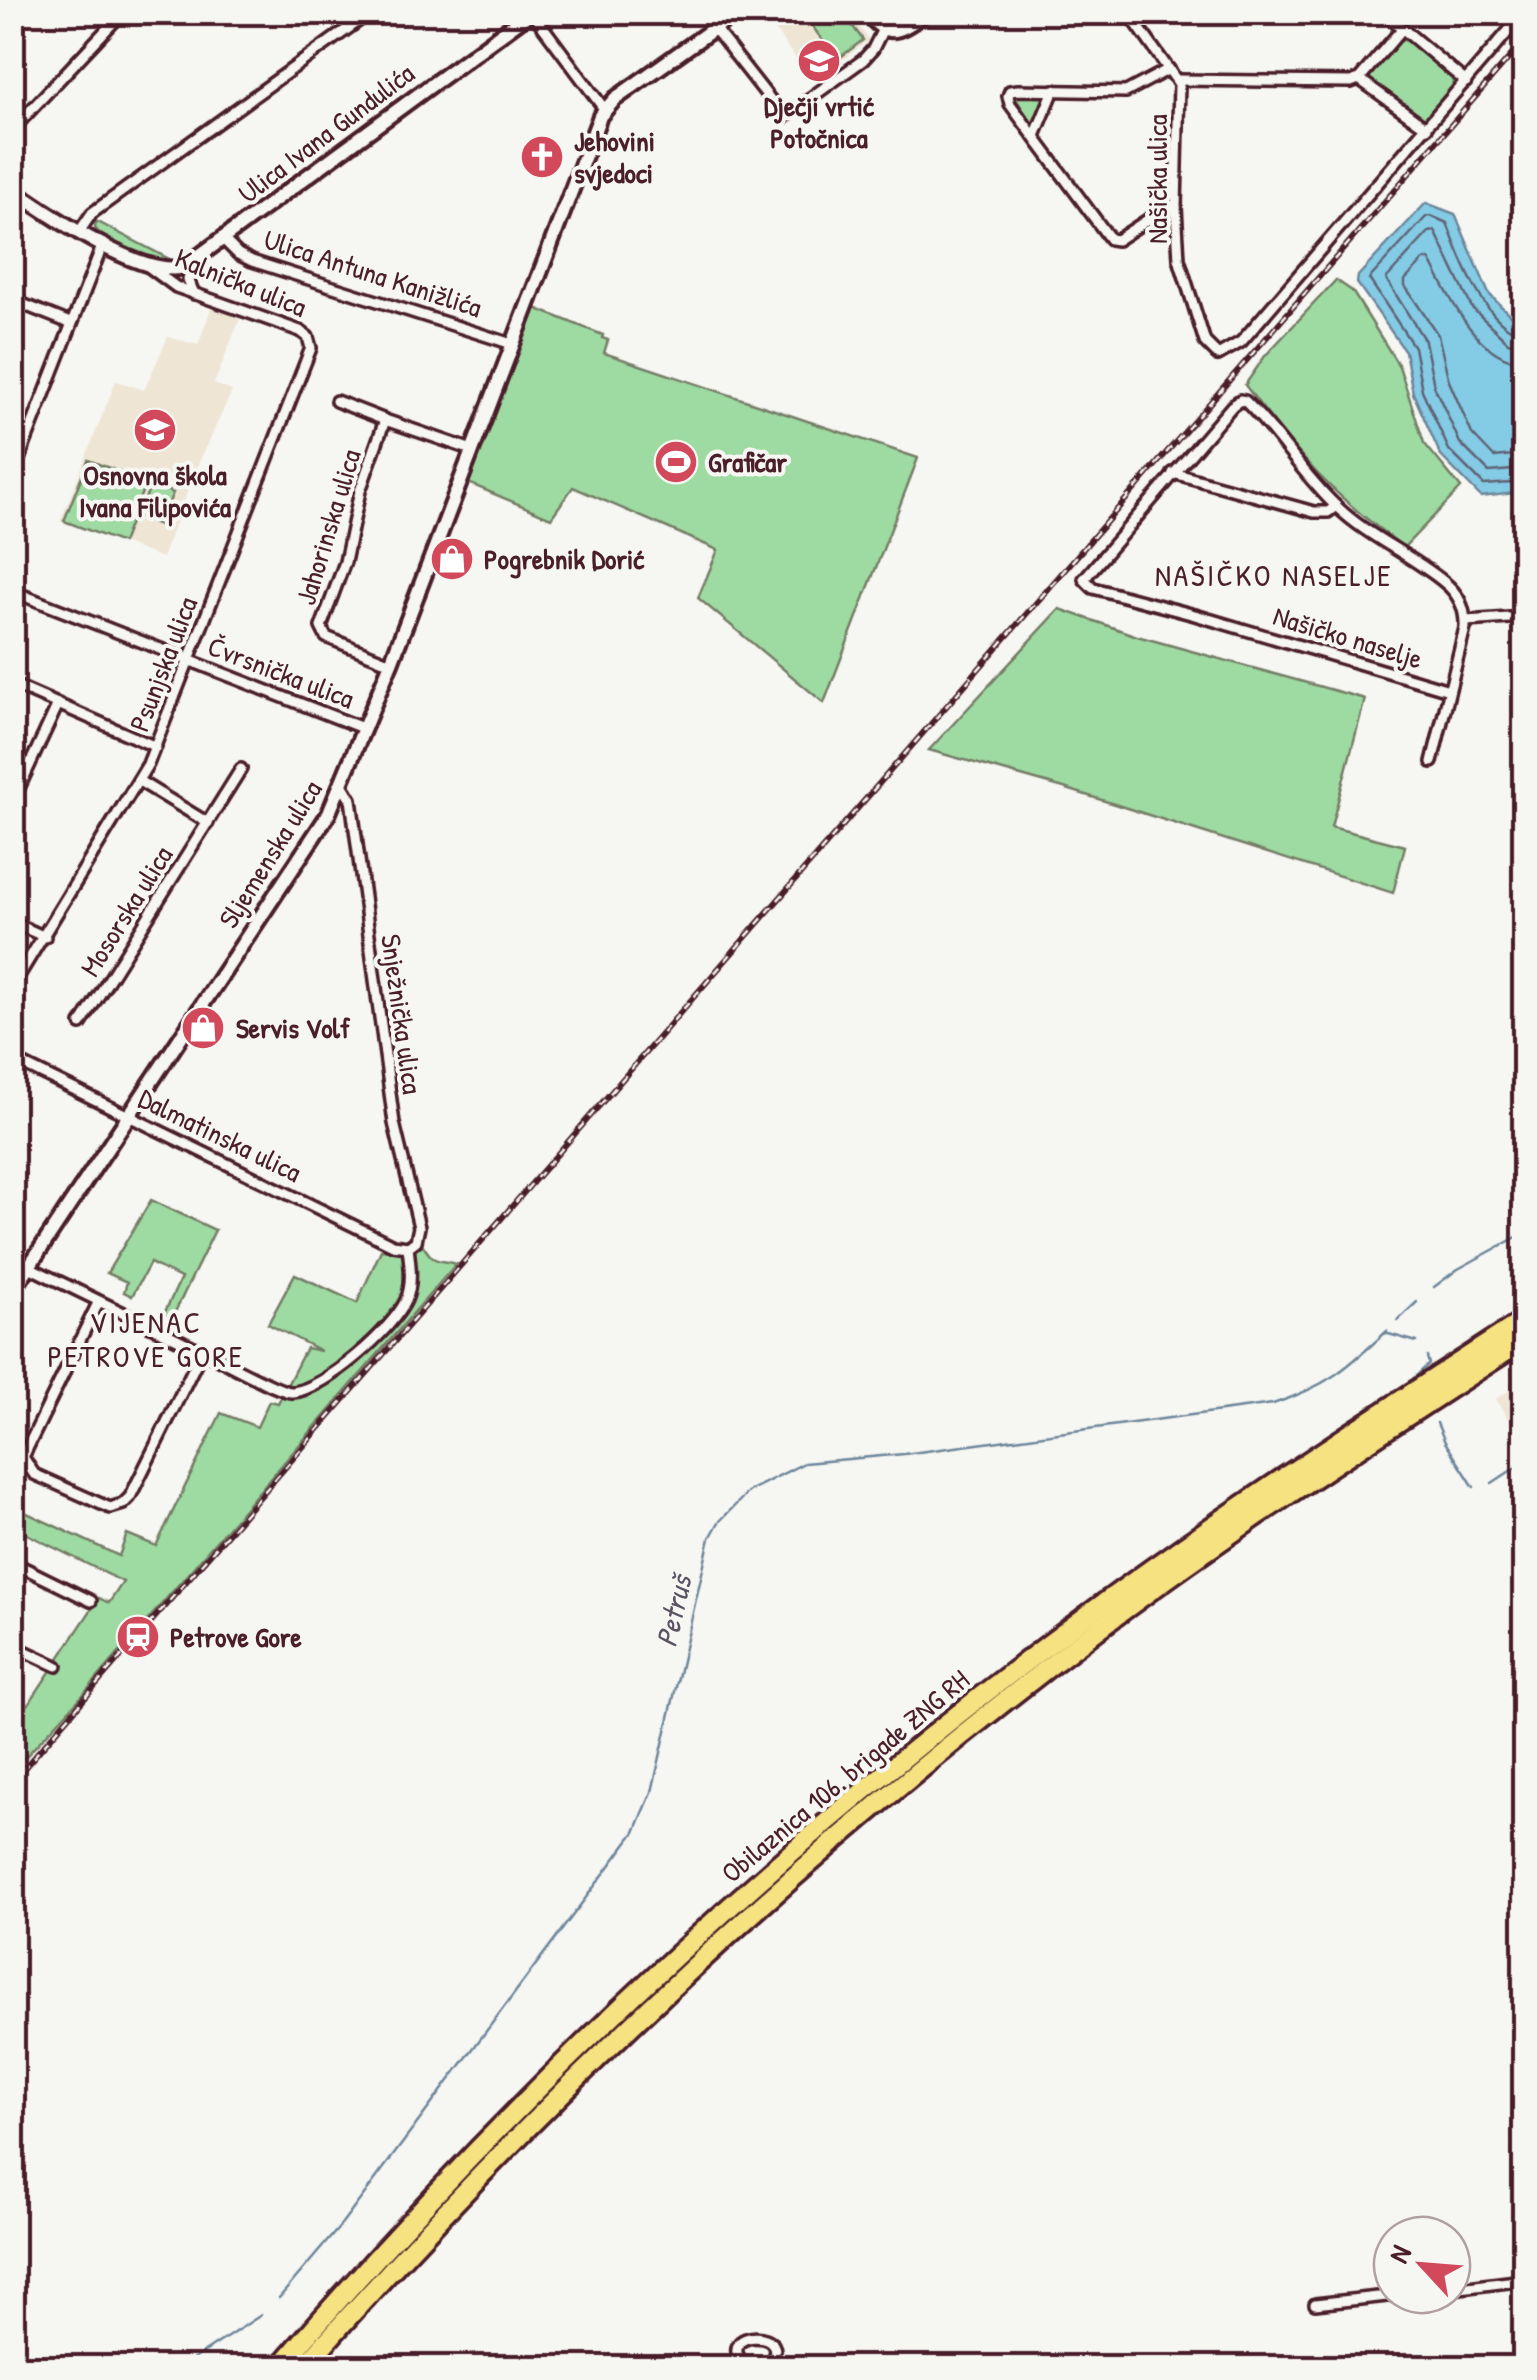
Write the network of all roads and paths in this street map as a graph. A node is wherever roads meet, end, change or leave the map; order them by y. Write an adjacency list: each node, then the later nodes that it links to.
1 (123, 12): 20 (street)
2 (371, 12): 24 (street)
3 (531, 12): 18 (street); 25 (street, Ulica Ivana Gundulića)
4 (737, 12): 10 (street)
5 (867, 12): 11 (street)
6 (926, 12): 11 (street)
7 (1128, 12): 13 (street, Našička ulica)
8 (1383, 12): 12 (street)
9 (1524, 13): 16 (street)
10 (714, 28): 11 (street); 18 (street)
11 (883, 29)
12 (1402, 29): 14 (street); 16 (street)
13 (1169, 69): 15 (street, Našička ulica); 17 (street)
14 (1359, 79): 15 (street); 19 (street)
15 (1178, 80): 23 (street, Našička ulica)
16 (1466, 82): 19 (street)
17 (1054, 90): 21 (street); 21 (street)
18 (605, 110): 33 (street, Sljemenska ulica)
19 (1427, 128): 23 (street, Našička ulica)
20 (12, 130)
21 (1035, 136): 23 (street)
22 (14, 190): 24 (street, Kalnička ulica)
23 (1176, 207)
24 (79, 232): 26 (street, Kalnička ulica)
25 (224, 240): 27 (street, Ulica Ivana Gundulića); 33 (street, Ulica Antuna Kanižlića)
26 (103, 244): 28 (street, Kalnička ulica); 31 (street)
27 (194, 261): 28 (street); 29 (street)
28 (143, 262): 29 (street, Kalnička ulica)
29 (194, 294): 32 (street, Kalnička ulica)
30 (12, 300): 31 (street)
31 (70, 323): 37 (street)
32 (308, 337): 44 (street, Psunjska ulica)
33 (512, 344): 36 (street, Sljemenska ulica)
34 (336, 401): 35 (street, Jahorinska ulica)
35 (385, 420): 36 (street, Jahorinska ulica); 45 (street, Jahorinska ulica)
36 (472, 450): 45 (street, Sljemenska ulica)
37 (16, 456): 39 (street)
38 (1173, 472): 40 (street); 40 (street, Našičko naselje); 47 (street, Našičko naselje)
39 (12, 477)
40 (1336, 506): 43 (street, Našičko naselje)
41 (12, 592): 44 (street, Čvrsnička ulica)
42 (1524, 617): 43 (street)
43 (1466, 622): 47 (street, Našičko naselje)
44 (189, 660): 49 (street, Čvrsnička ulica); 50 (street, Psunjska ulica)
45 (391, 663): 49 (street, Sljemenska ulica)
46 (12, 684): 48 (street)
47 (1449, 690): 51 (street, Našičko naselje)
48 (58, 704): 50 (street); 55 (street)
49 (365, 728): 54 (street, Sljemenska ulica)
50 (156, 747): 53 (street, Psunjska ulica)
51 (1432, 762)
52 (242, 769): 56 (street, Mosorska ulica)
53 (139, 781): 56 (street); 58 (street, Psunjska ulica)
54 (342, 784): 62 (street, Sljemenska ulica); 63 (street, Snježnička ulica)
55 (13, 799)
56 (208, 823): 60 (street, Mosorska ulica)
57 (12, 922): 58 (street)
58 (45, 936): 59 (street, Psunjska ulica)
59 (12, 987)
60 (81, 1024)
61 (12, 1059): 62 (street, Dalmatinska ulica)
62 (128, 1116): 63 (street, Dalmatinska ulica); 64 (street, Sljemenska ulica)
63 (408, 1247): 69 (street)
64 (29, 1268): 65 (street, Sljemenska ulica); 66 (street)
65 (12, 1292)
66 (99, 1301): 69 (street); 69 (street)
67 (1524, 1320): 80 (highway, Obilaznica 106. brigade ZNG RH)
68 (1524, 1340): 78 (highway, Obilaznica 106. brigade ZNG RH)
69 (202, 1351)
70 (12, 1562): 71 (street)
71 (91, 1601)
72 (12, 1645): 73 (street)
73 (58, 1666)
74 (1524, 2280): 75 (street)
75 (1472, 2286)
76 (1372, 2298): 77 (street)
77 (1315, 2304)
78 (306, 2366)
79 (767, 2366): 81 (street)
80 (279, 2368)
81 (746, 2368)

